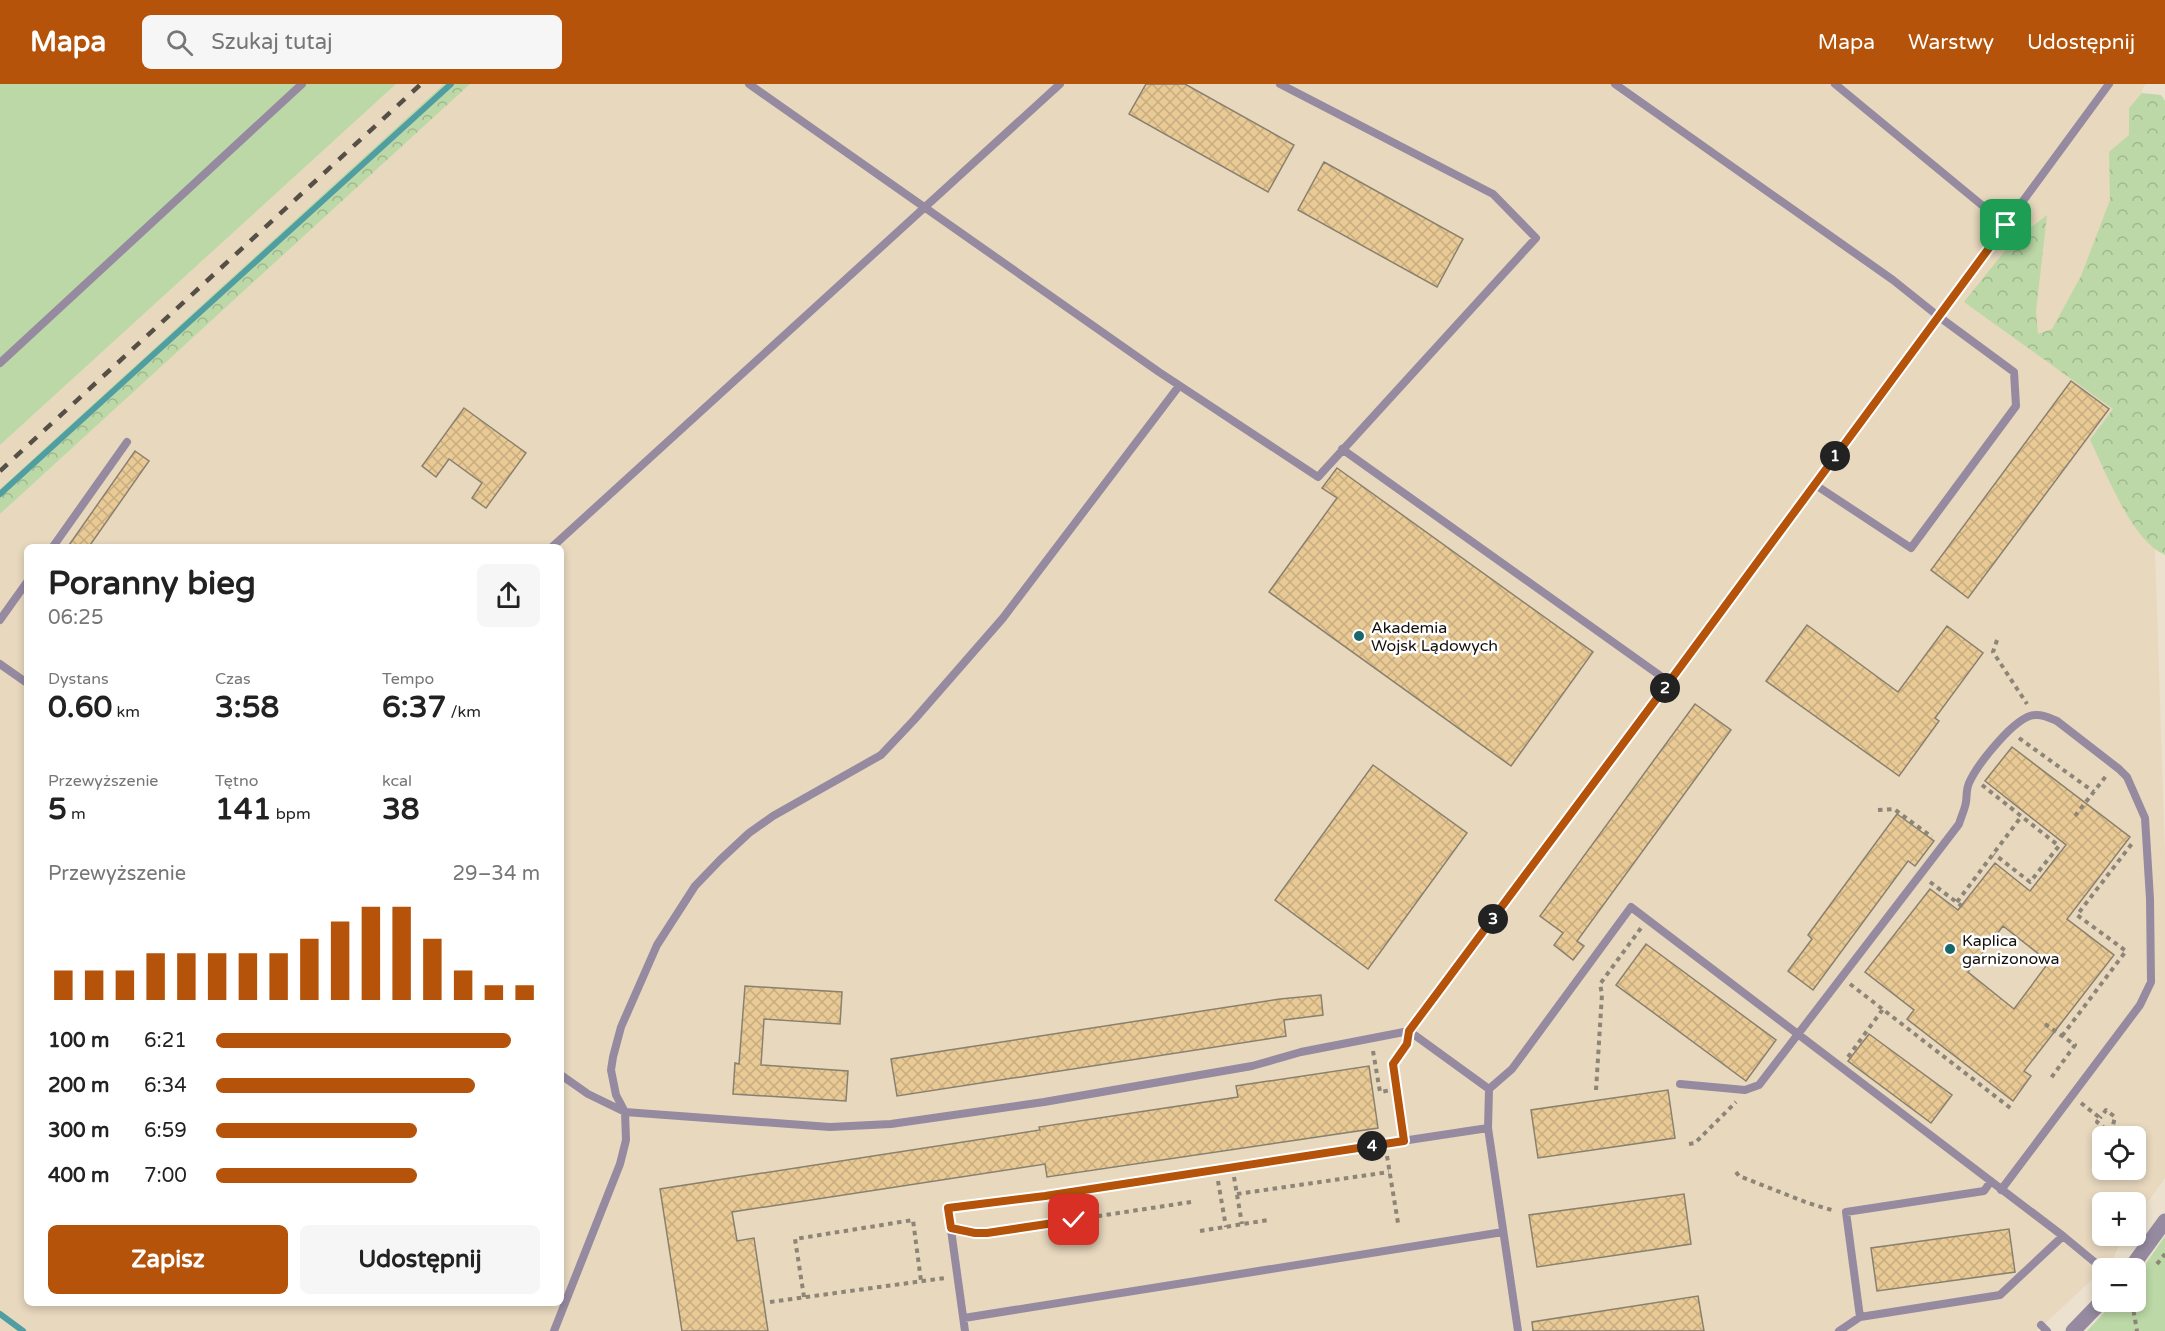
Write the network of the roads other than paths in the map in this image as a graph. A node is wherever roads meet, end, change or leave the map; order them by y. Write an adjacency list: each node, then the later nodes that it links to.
1 (302, 84): 11 (lane)
2 (749, 84): 8 (lane)
3 (1060, 84): 8 (lane)
4 (1280, 84): 14 (lane)
5 (1615, 84): 10 (lane)
6 (1835, 84): 9 (lane)
7 (2109, 84): 9 (lane)
8 (925, 207): 12 (lane); 17 (lane)
9 (2006, 225): 10 (lane)
10 (1938, 316): 15 (lane); 15 (lane)
11 (0, 363)
12 (1179, 386): 14 (lane); 28 (lane)
13 (126, 442): 16 (lane)
14 (1342, 449): 22 (lane)
15 (1814, 484): 22 (lane)
16 (55, 544)
17 (555, 544)
18 (24, 586): 19 (lane)
19 (0, 620)
20 (0, 664): 21 (lane)
21 (24, 681)
22 (1669, 682): 23 (lane)
23 (1409, 1031): 27 (lane); 28 (lane)
24 (1798, 1033): 26 (lane); 27 (lane); 30 (lane); 31 (lane)
25 (564, 1077): 28 (lane)
26 (1680, 1084)
27 (1489, 1089): 29 (lane)
28 (625, 1112): 40 (lane)
29 (1488, 1128): 33 (lane); 39 (lane)
30 (1990, 1181): 31 (lane); 38 (lane)
31 (2001, 1190): 34 (lane)
32 (2165, 1221): 35 (street)
33 (1503, 1232): 39 (lane); 42 (lane)
34 (2063, 1236): 36 (lane); 38 (lane)
35 (2138, 1258)
36 (2092, 1260)
37 (2092, 1311): 44 (street)
38 (1860, 1317): 43 (lane)
39 (964, 1318): 41 (lane)
40 (554, 1331)
41 (965, 1331)
42 (1518, 1331)
43 (1839, 1331)
44 (2073, 1331)

